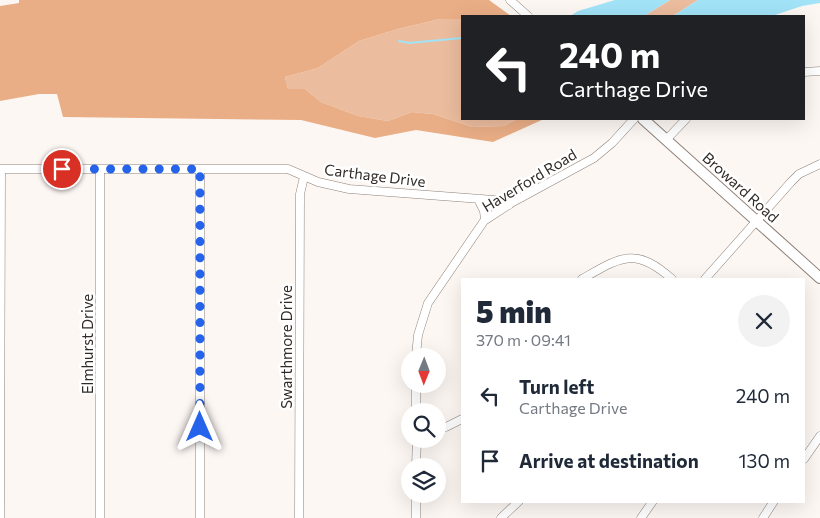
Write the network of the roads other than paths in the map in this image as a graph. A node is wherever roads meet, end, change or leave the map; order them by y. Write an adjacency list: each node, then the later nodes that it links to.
1 (510, 0): 2 (street)
2 (527, 15)
3 (820, 71): 4 (street)
4 (805, 72)
5 (633, 120): 15 (street, Haverford Road)
6 (643, 120): 8 (main road, Broward Road)
7 (685, 120): 8 (street)
8 (666, 140): 17 (main road, Broward Road)
9 (820, 164): 17 (street)
10 (0, 169): 12 (street, Carthage Drive); 31 (street)
11 (200, 169): 12 (street, Carthage Drive); 13 (street, Carthage Drive); 33 (street)
12 (100, 170): 32 (street, Elmhurst Drive)
13 (304, 177): 14 (street, Carthage Drive); 34 (street, Swarthmore Drive)
14 (478, 199): 15 (street, Carthage Drive); 16 (street)
15 (509, 205): 16 (street, Haverford Road)
16 (485, 220): 22 (street, Haverford Road)
17 (757, 221): 20 (street); 21 (main road, Broward Road)
18 (584, 278): 19 (street)
19 (671, 278)
20 (706, 278)
21 (820, 278)
22 (417, 348)
23 (461, 420): 24 (street)
24 (446, 427)
25 (820, 436): 26 (street)
26 (805, 458)
27 (416, 503): 35 (street)
28 (517, 503): 36 (street)
29 (652, 503): 37 (street)
30 (773, 503): 38 (street)
31 (0, 518)
32 (100, 518)
33 (200, 518)
34 (300, 518)
35 (416, 518)
36 (501, 518)
37 (641, 518)
38 (763, 518)

